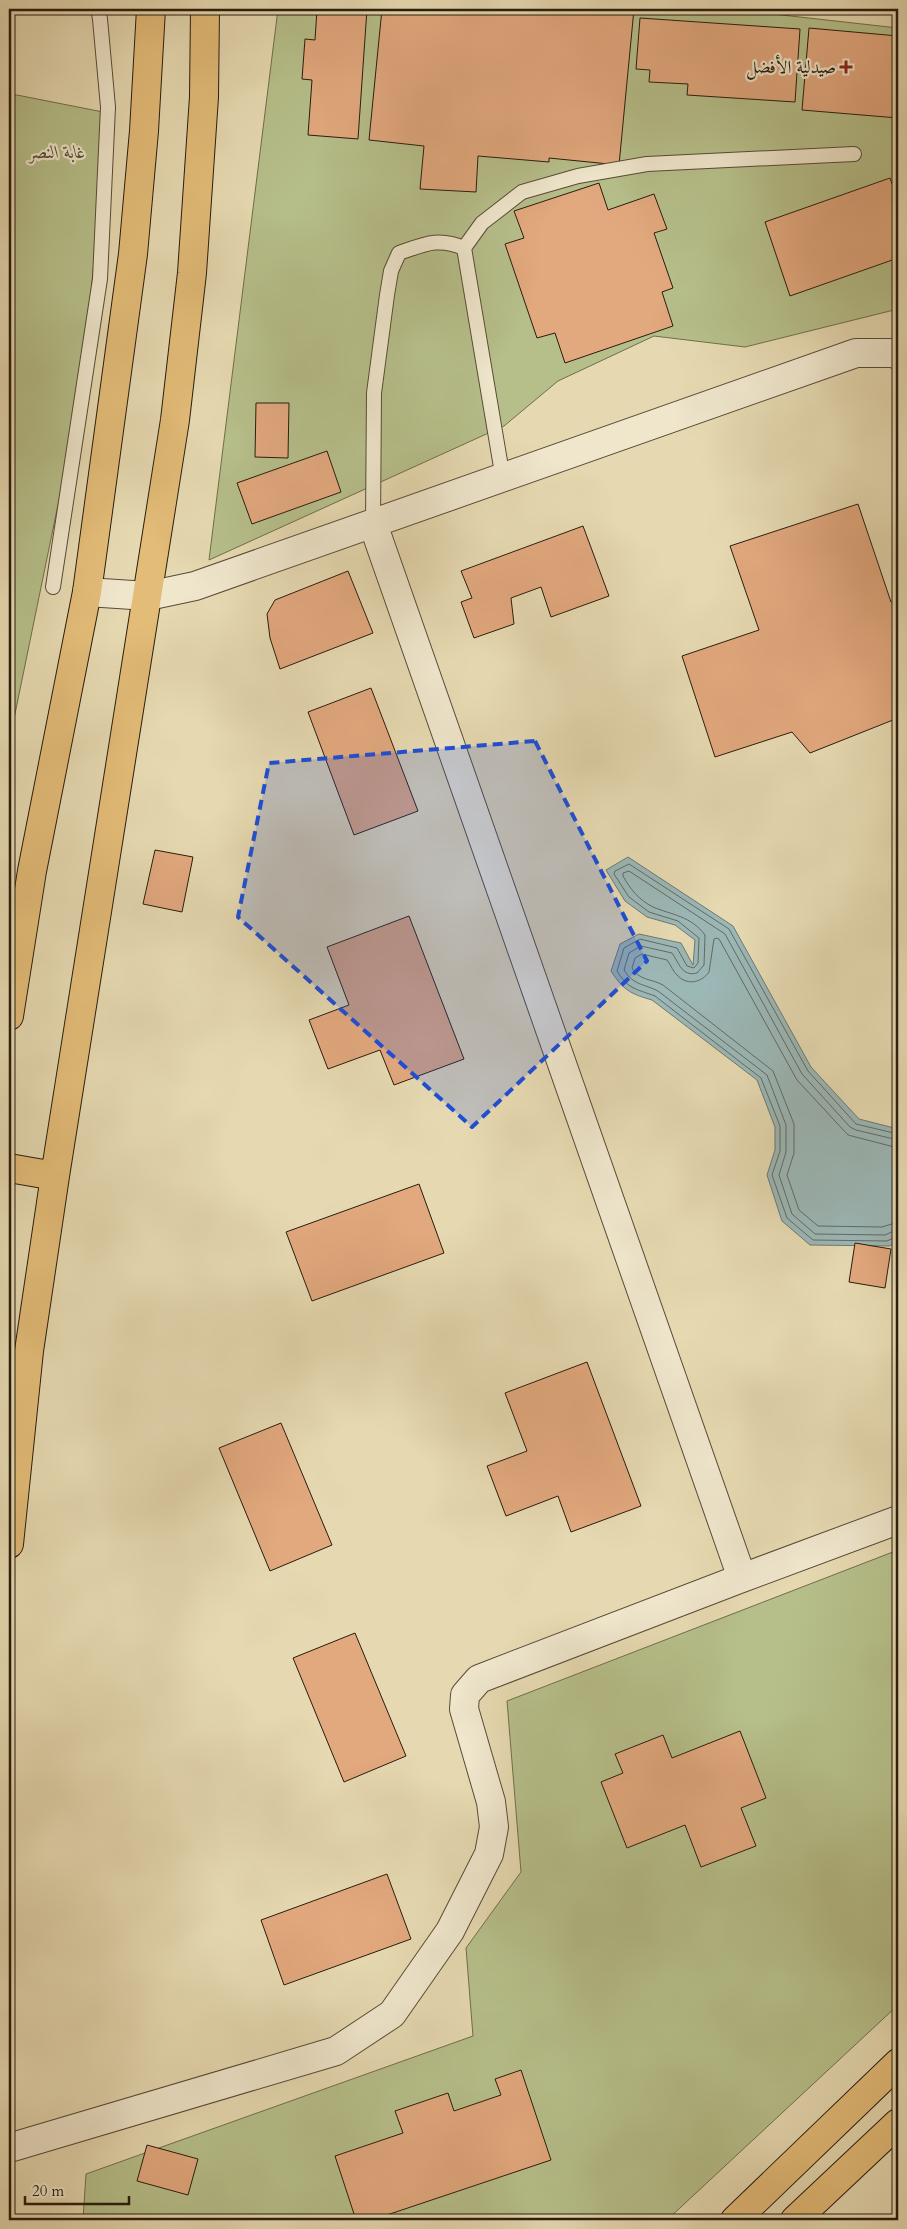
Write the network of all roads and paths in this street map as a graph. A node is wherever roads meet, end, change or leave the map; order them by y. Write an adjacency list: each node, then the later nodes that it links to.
1 (98, 9): 9 (lane)
2 (151, 9): 10 (main road)
3 (205, 9): 11 (main road)
4 (854, 154): 5 (lane)
5 (464, 248): 7 (lane); 8 (lane)
6 (898, 355): 7 (street)
7 (503, 479): 8 (street)
8 (373, 524): 11 (street); 17 (street)
9 (53, 587)
10 (87, 592): 11 (street); 12 (main road)
11 (148, 596): 14 (main road)
12 (9, 1016)
13 (9, 1168): 14 (main road)
14 (55, 1176): 16 (main road)
15 (898, 1520): 17 (street)
16 (9, 1544)
17 (742, 1578): 20 (street)
18 (898, 2063): 21 (main road)
19 (898, 2123): 22 (main road)
20 (9, 2148)
21 (736, 2220)
22 (795, 2220)

